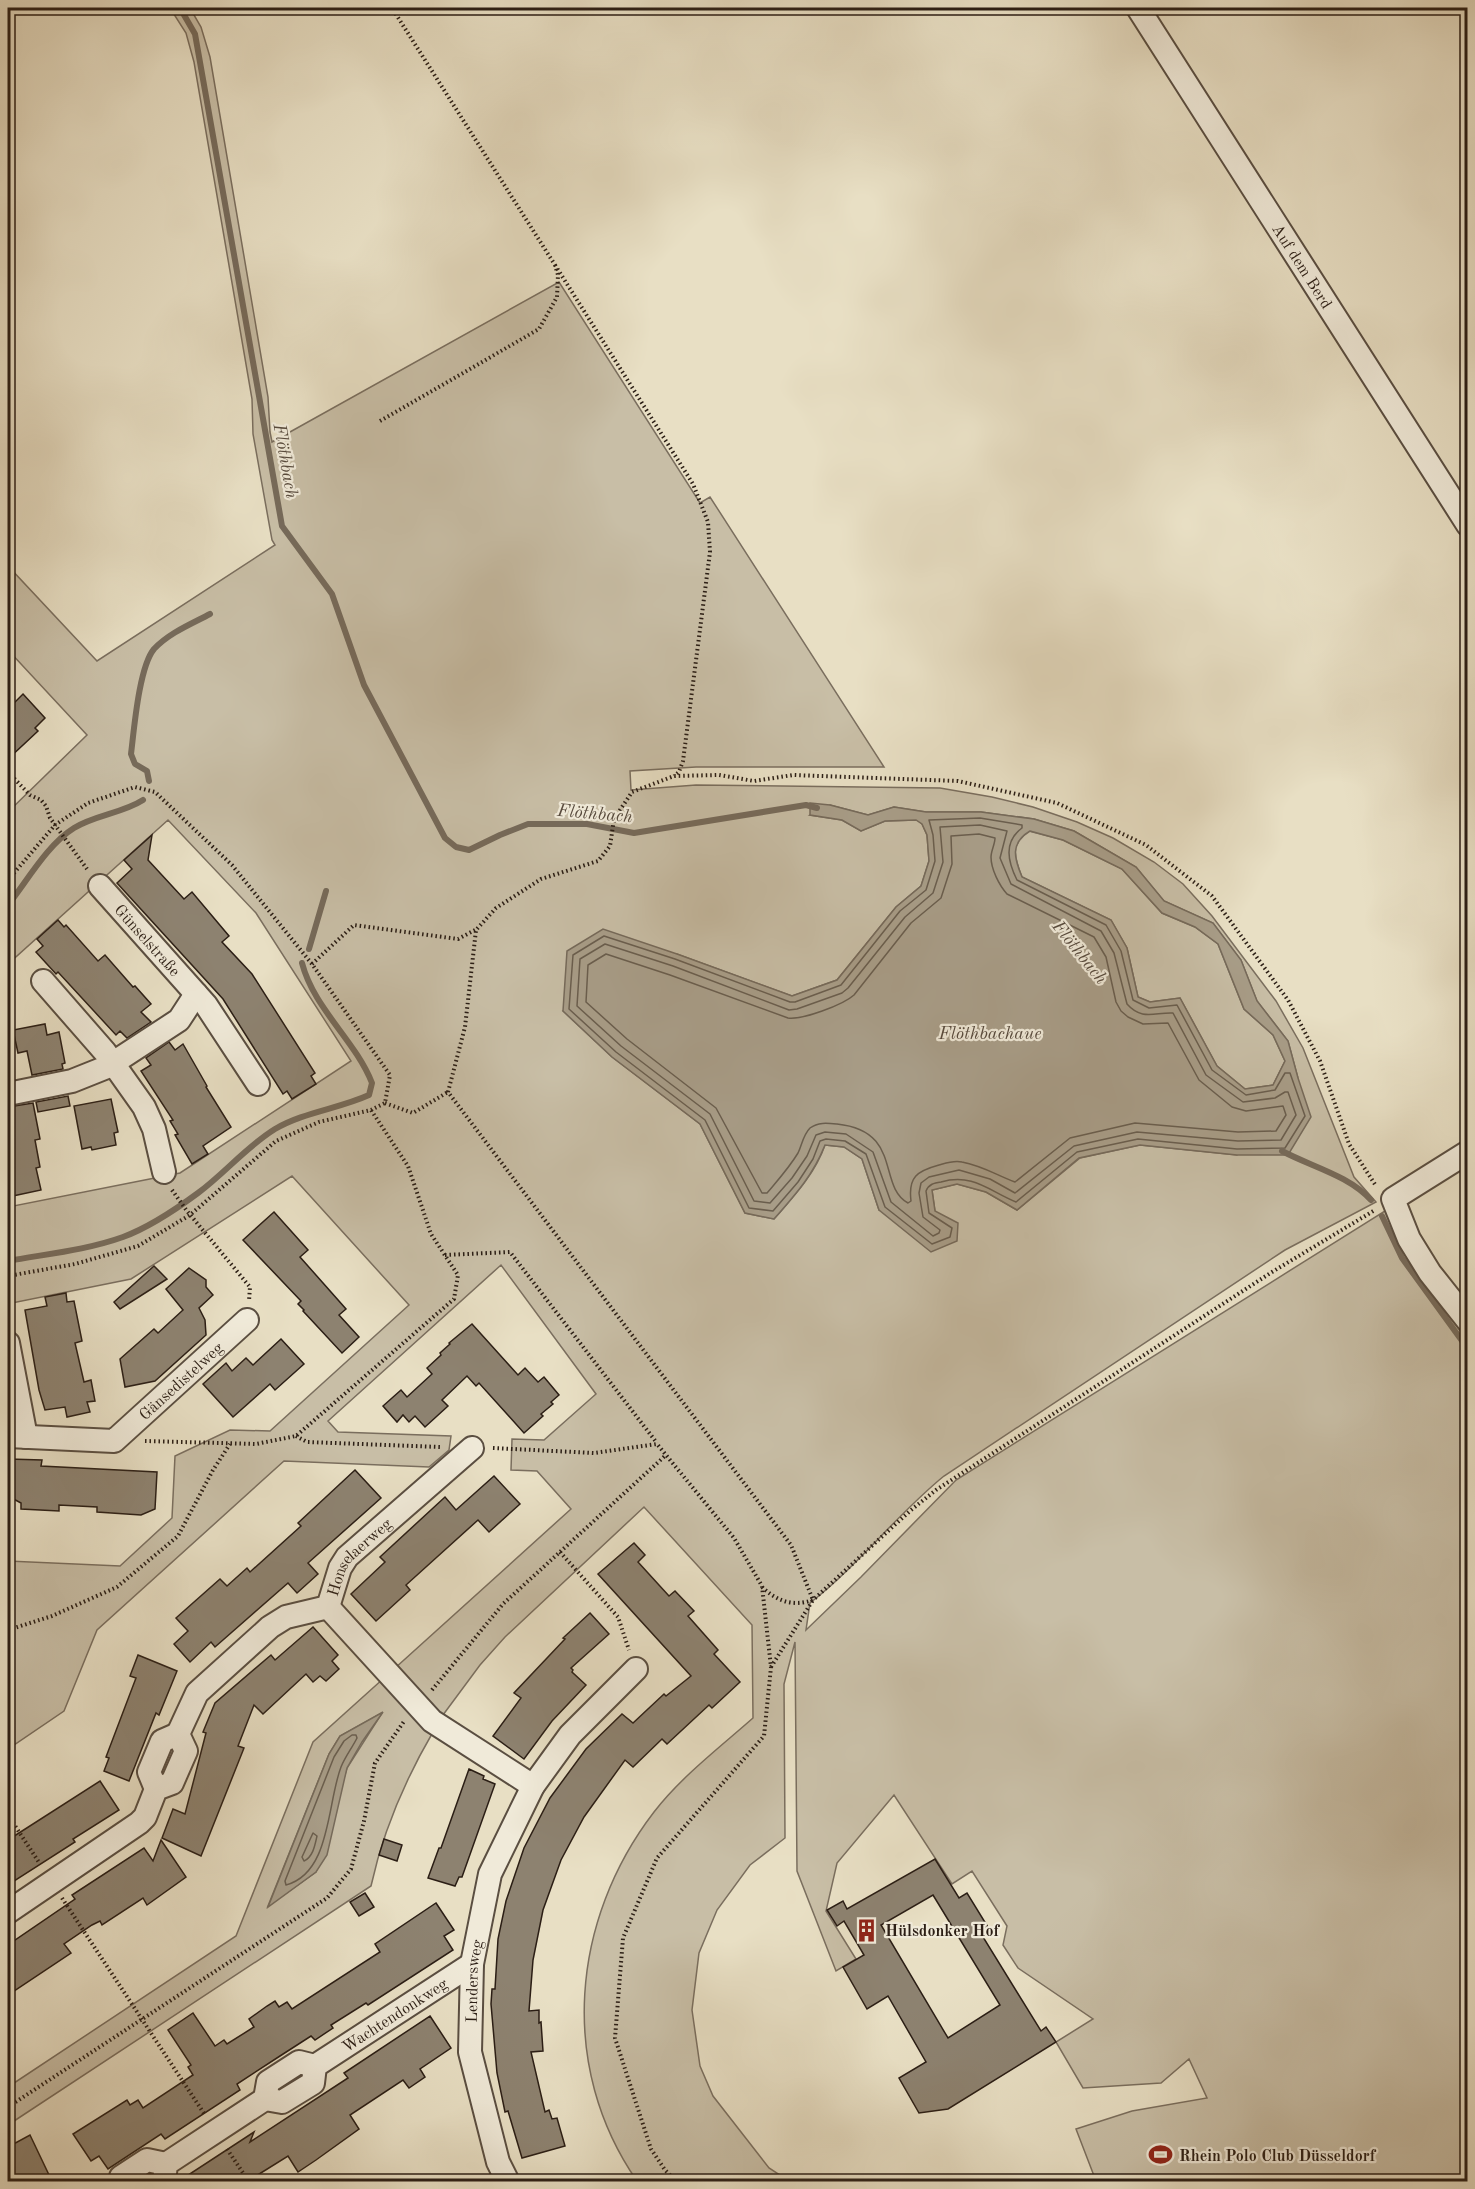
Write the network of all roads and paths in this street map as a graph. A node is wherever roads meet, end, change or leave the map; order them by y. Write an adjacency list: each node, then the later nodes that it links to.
1 (392, 8): 3 (path)
2 (1138, 8): 5 (street, Auf dem Berd)
3 (555, 265): 4 (path); 7 (path)
4 (380, 421)
5 (1467, 525)
6 (8, 772): 8 (path)
7 (674, 776): 9 (path); 21 (path)
8 (100, 886): 12 (street, Günselstraße)
9 (476, 930): 10 (path); 15 (path)
10 (312, 964)
11 (43, 981): 13 (street)
12 (196, 994): 13 (street); 14 (street, Günselstraße)
13 (114, 1064): 16 (street); 20 (street)
14 (258, 1084)
15 (448, 1092): 17 (path); 36 (path)
16 (8, 1094)
17 (385, 1103)
18 (371, 1110): 24 (path)
19 (1467, 1152): 26 (street)
20 (164, 1172)
21 (1377, 1189)
22 (176, 1196): 25 (path)
23 (1370, 1213): 36 (path)
24 (445, 1256): 30 (path); 31 (path)
25 (247, 1320): 29 (street, Gänsedistelweg)
26 (1467, 1321)
27 (8, 1343): 28 (street)
28 (17, 1436): 29 (street)
29 (114, 1441): 30 (path)
30 (231, 1444): 38 (path)
31 (657, 1444)
32 (472, 1448): 37 (street, Honselaerweg)
33 (666, 1455): 34 (path)
34 (560, 1552): 40 (path); 41 (path)
35 (762, 1586): 36 (path)
36 (813, 1600): 39 (path)
37 (328, 1607): 41 (street); 44 (street, Honselaerweg)
38 (8, 1630)
39 (771, 1667)
40 (636, 1669): 42 (street, Lendersweg)
41 (418, 1706): 42 (street); 47 (path)
42 (533, 1786): 46 (street, Lendersweg)
43 (8, 1815): 44 (path)
44 (52, 1883): 45 (street, Honselaerweg); 47 (path)
45 (8, 1912)
46 (472, 1964): 49 (street, Wachtendonkweg); 53 (street, Lendersweg)
47 (142, 2018): 48 (path); 49 (path)
48 (8, 2107)
49 (216, 2132): 50 (street, Wachtendonkweg); 52 (path)
50 (165, 2173): 51 (street, Wachtendonkweg)
51 (120, 2181)
52 (249, 2181)
53 (508, 2181)

